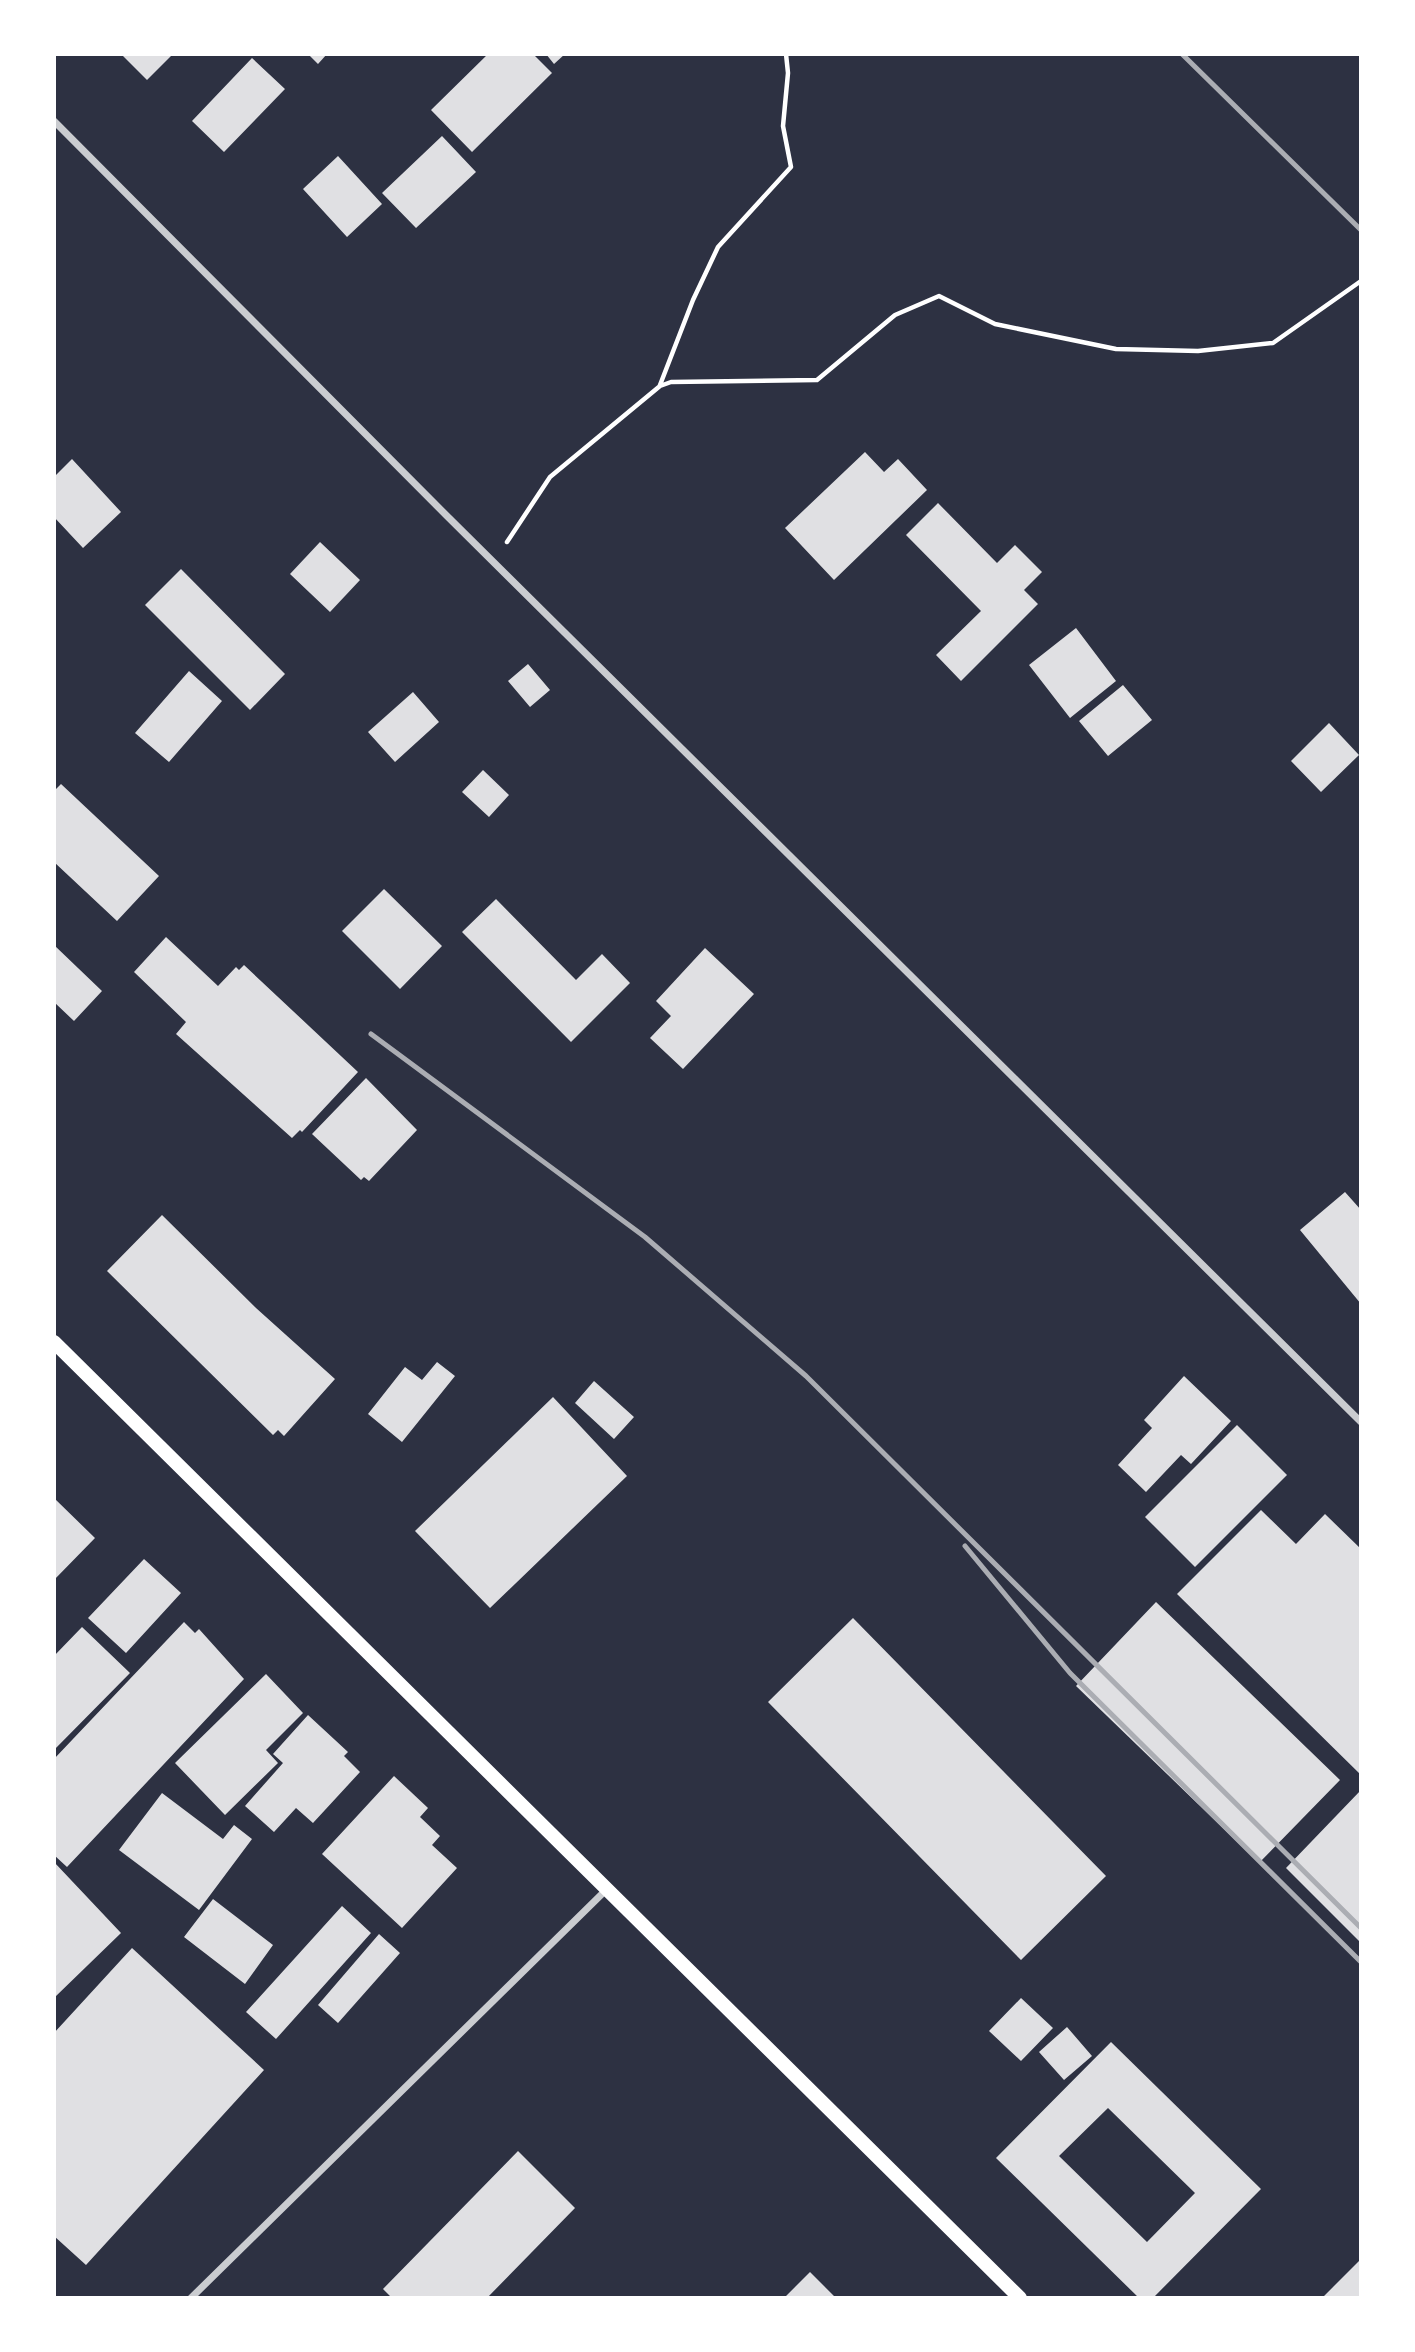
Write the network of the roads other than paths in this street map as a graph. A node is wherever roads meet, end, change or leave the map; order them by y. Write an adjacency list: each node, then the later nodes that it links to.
1 (54, 121): 3 (street)
2 (54, 1342): 4 (main road)
3 (1361, 1422)
4 (606, 1890): 5 (street); 6 (main road)
5 (191, 2298)
6 (1020, 2298)

